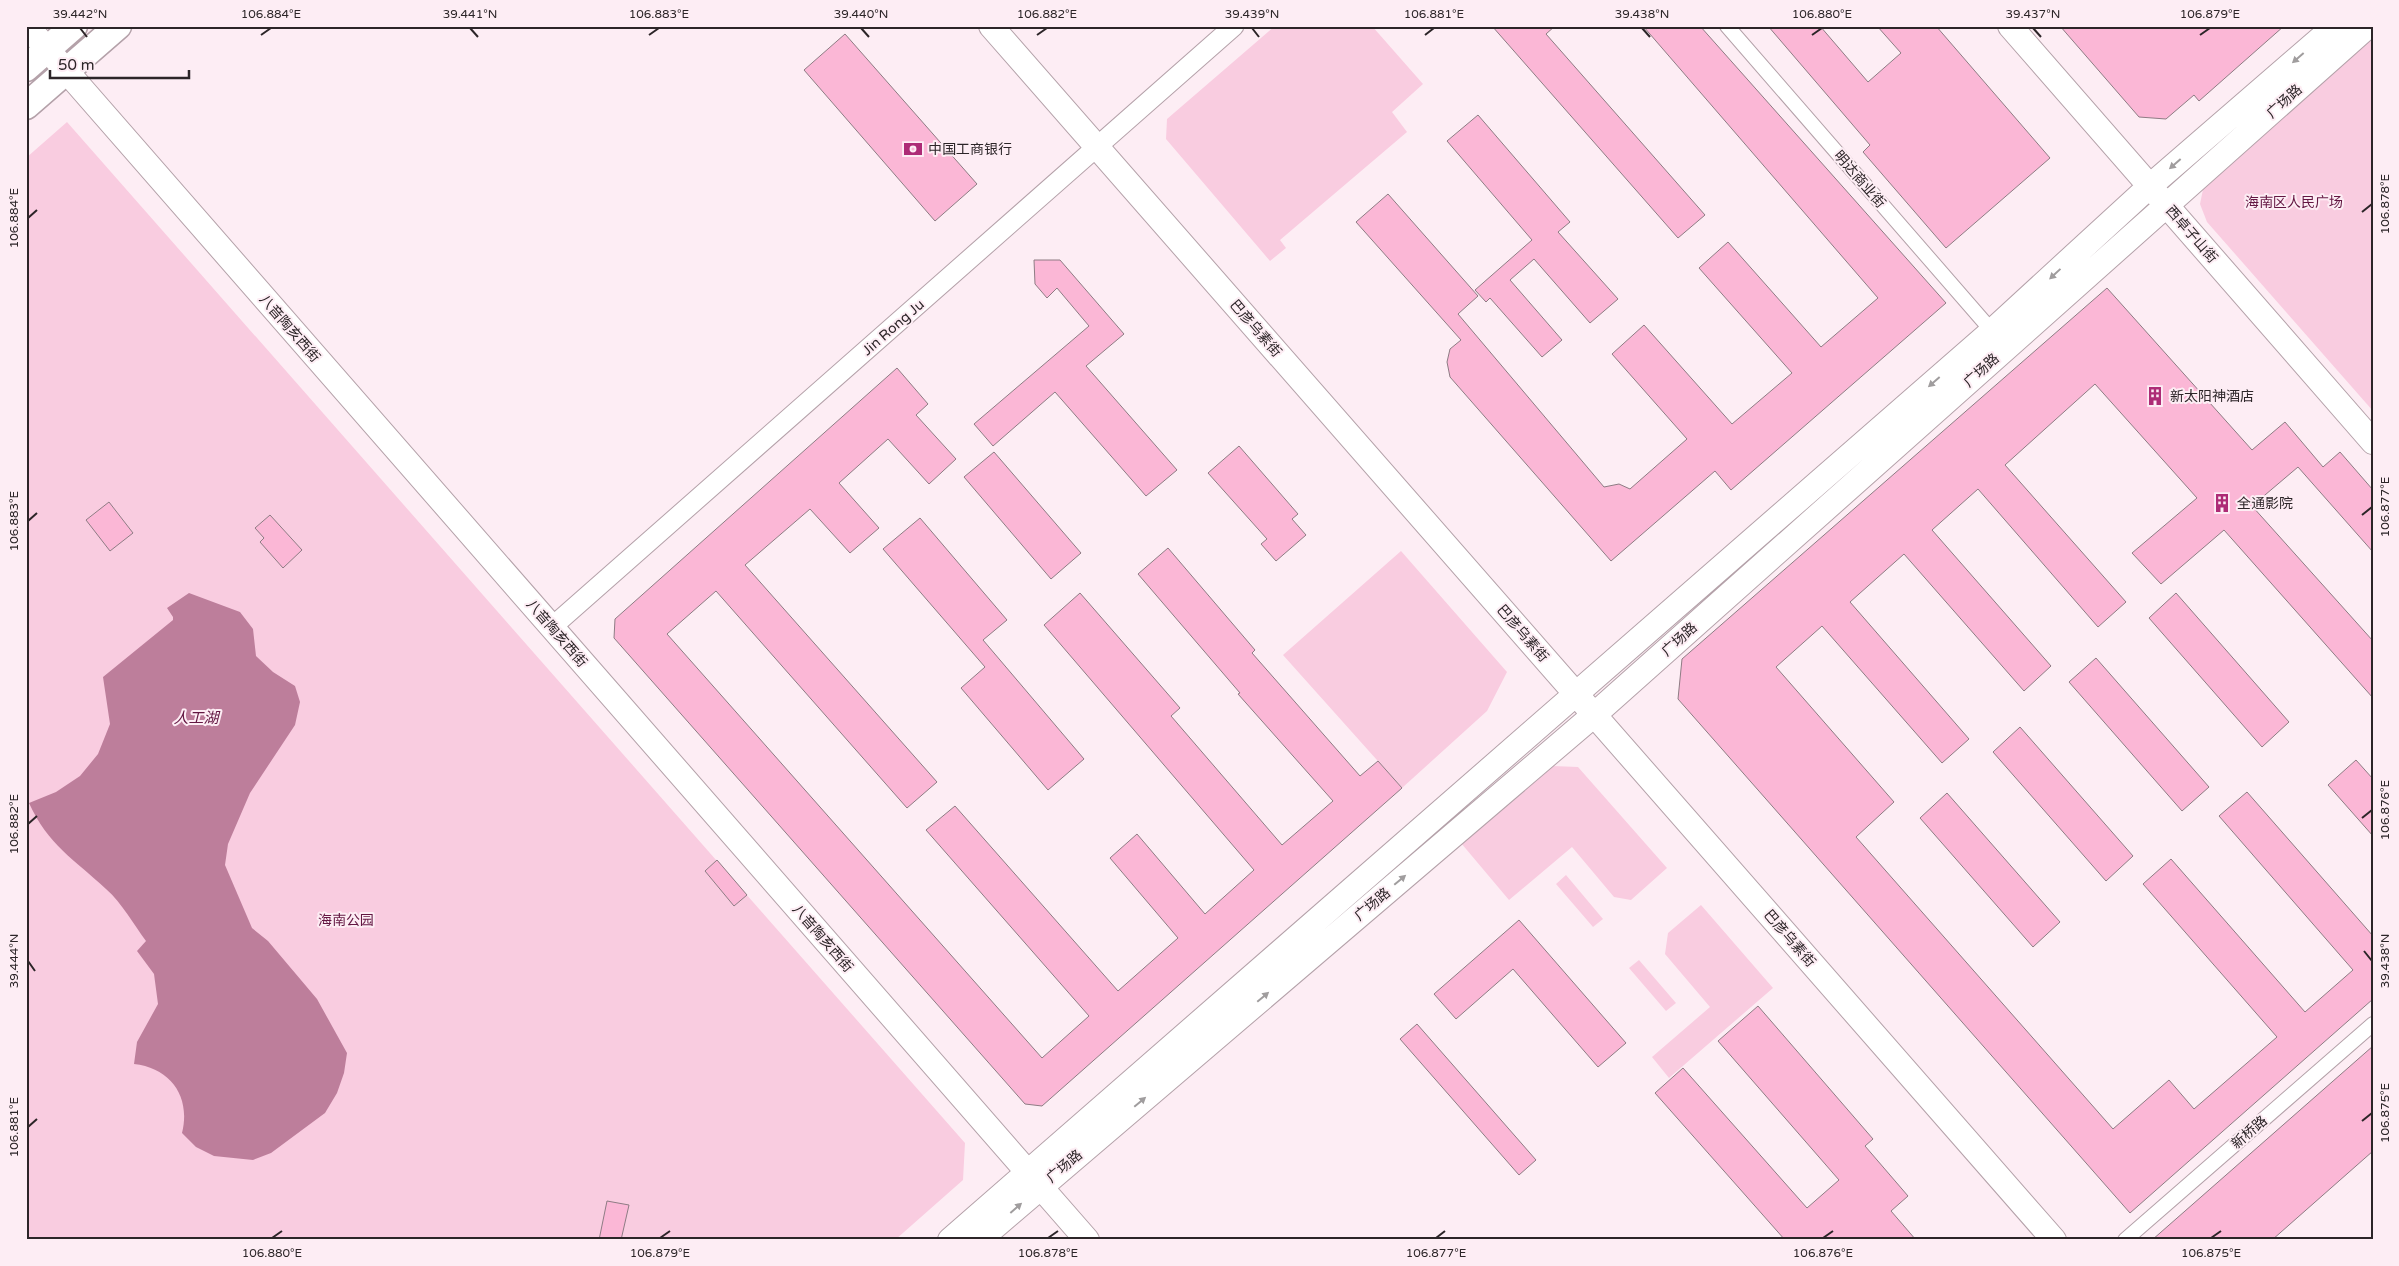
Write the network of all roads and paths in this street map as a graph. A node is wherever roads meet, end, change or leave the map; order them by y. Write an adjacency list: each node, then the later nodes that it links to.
1 (27, 26): 11 (street, 八音陶亥西街)
2 (74, 26): 11 (main road)
3 (118, 26): 13 (main road)
4 (992, 26): 15 (street, 巴彦乌素街)
5 (1005, 26): 15 (street, 巴彦乌素街)
6 (1234, 26): 15 (street, Jin Rong Ju)
7 (1727, 26): 18 (street, 明达商业街)
8 (2010, 26): 16 (street, 西卓子山街)
9 (2335, 26): 16 (street, 广场路, one-way to 16)
10 (2368, 26): 17 (street, 广场路)
11 (47, 50): 12 (main road); 13 (street, 八音陶亥西街)
12 (26, 68)
13 (66, 71): 14 (main road); 20 (street, 八音陶亥西街)
14 (26, 106)
15 (1101, 144): 20 (street, Jin Rong Ju); 21 (street, 巴彦乌素街)
16 (2150, 186): 17 (street, 西卓子山街); 18 (street, 广场路, one-way to 18)
17 (2166, 205): 19 (street, 西卓子山街); 22 (street, 广场路)
18 (1992, 331): 21 (street, 广场路, one-way to 21)
19 (2373, 442)
20 (552, 628): 24 (street, 八音陶亥西街)
21 (1581, 691): 22 (street, 巴彦乌素街); 24 (street, 广场路)
22 (1598, 711): 24 (street, 广场路, one-way to 22); 28 (street, 巴彦乌素街); 29 (street, 巴彦乌素街)
23 (2373, 1024): 30 (street, 新桥路)
24 (1034, 1179): 25 (street, 广场路); 26 (street, 广场路, one-way to 24); 27 (street, 八音陶亥西街)
25 (950, 1240)
26 (979, 1240)
27 (1087, 1240)
28 (2054, 1240)
29 (2068, 1240)
30 (2125, 1240)

